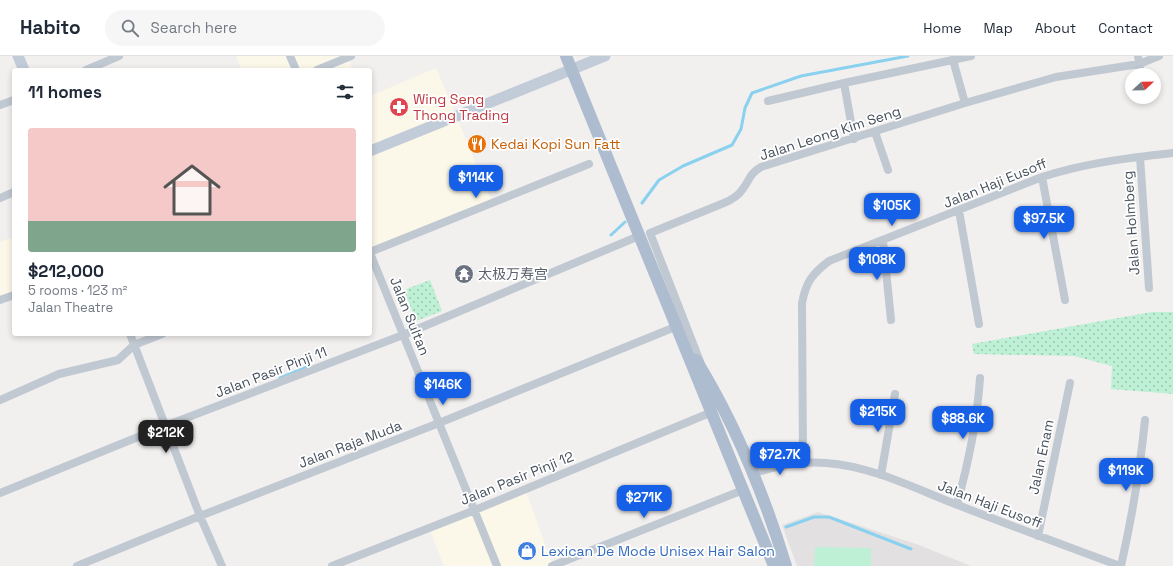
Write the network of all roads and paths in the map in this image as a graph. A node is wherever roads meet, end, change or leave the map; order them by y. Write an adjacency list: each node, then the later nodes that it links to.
1 (18, 56): 11 (main road)
2 (119, 56): 12 (street)
3 (290, 56): 13 (street)
4 (351, 56): 14 (street)
5 (566, 56): 15 (main road)
6 (605, 56): 15 (main road)
7 (971, 56): 9 (street)
8 (1159, 56): 10 (street, Jalan Leong Kim Seng)
9 (953, 60): 16 (street); 19 (street)
10 (1139, 60): 19 (street, Jalan Leong Kim Seng)
11 (23, 68)
12 (91, 68)
13 (295, 68)
14 (322, 68)
15 (571, 70): 23 (main road); 32 (main road)
16 (844, 83): 18 (street); 22 (street)
17 (12, 101): 20 (street)
18 (768, 101)
19 (965, 103): 21 (street, Jalan Leong Kim Seng)
20 (0, 105)
21 (874, 132): 22 (street, Jalan Leong Kim Seng); 27 (street)
22 (854, 139): 42 (street, Jalan Leong Kim Seng)
23 (372, 150)
24 (1173, 153): 25 (street, Jalan Haji Eusoff)
25 (1140, 157): 28 (street, Jalan Haji Eusoff); 36 (street, Jalan Holmberg)
26 (589, 164): 34 (street)
27 (888, 170)
28 (1042, 177): 31 (street, Jalan Haji Eusoff); 39 (street)
29 (12, 193): 30 (street)
30 (0, 198)
31 (959, 211): 33 (street, Jalan Haji Eusoff); 41 (street)
32 (639, 236): 42 (main road); 43 (street, Jalan Pasir Pinji 11)
33 (883, 241): 40 (street); 55 (street, Jalan Haji Eusoff)
34 (372, 252)
35 (372, 258): 43 (street, Jalan Sultan)
36 (1149, 288)
37 (12, 296): 38 (street)
38 (0, 300)
39 (1065, 300)
40 (890, 320)
41 (979, 324)
42 (681, 325): 51 (main road); 53 (street, Jalan Raja Muda); 56 (main road)
43 (403, 335): 53 (street, Jalan Sultan); 54 (street, Jalan Pasir Pinji 11)
44 (131, 336): 46 (street)
45 (157, 336): 46 (street)
46 (134, 345): 50 (street); 54 (street)
47 (980, 378): 60 (street)
48 (1070, 383): 63 (street, Jalan Enam)
49 (895, 394): 57 (street)
50 (0, 400)
51 (712, 412): 56 (main road); 58 (main road); 61 (street, Jalan Pasir Pinji 12)
52 (1145, 420): 71 (street)
53 (439, 423): 61 (street, Jalan Sultan); 62 (street, Jalan Raja Muda)
54 (165, 426): 59 (street, Jalan Pasir Pinji 11); 62 (street)
55 (803, 462): 56 (street, Jalan Haji Eusoff); 57 (street, Jalan Haji Eusoff)
56 (754, 473): 64 (main road); 70 (main road)
57 (881, 475): 60 (street, Jalan Haji Eusoff)
58 (743, 490): 64 (main road); 69 (street)
59 (0, 493)
60 (956, 504): 63 (street, Jalan Haji Eusoff)
61 (474, 510): 67 (street, Jalan Pasir Pinji 12); 68 (street, Jalan Sultan)
62 (200, 516): 65 (street, Jalan Raja Muda); 66 (street)
63 (1038, 536): 71 (street, Jalan Haji Eusoff)
64 (773, 563)
65 (77, 566)
66 (222, 566)
67 (332, 566)
68 (497, 566)
69 (552, 566)
70 (786, 566)
71 (1120, 566)

